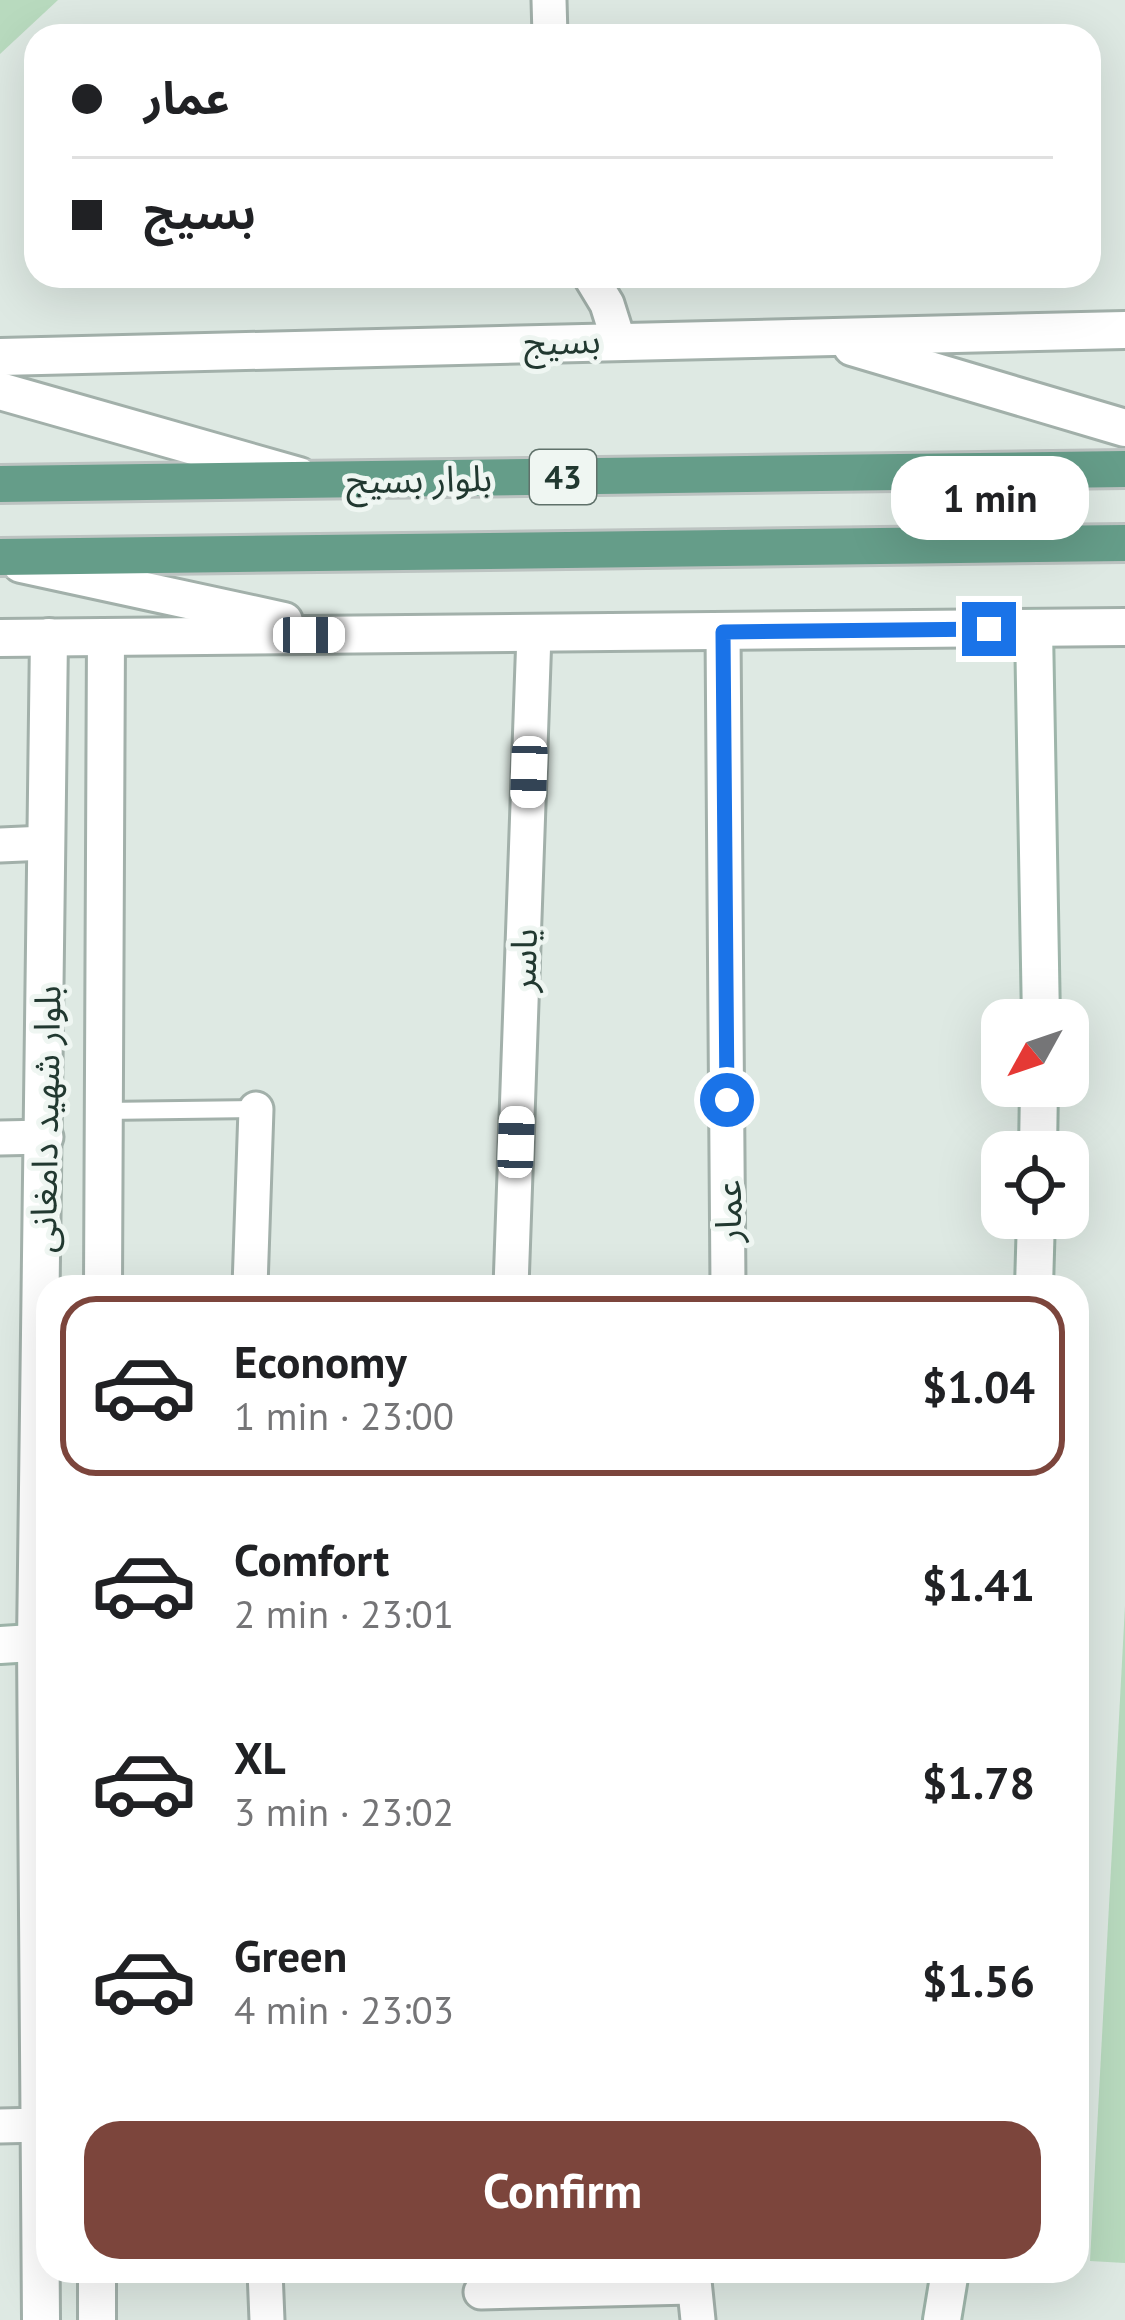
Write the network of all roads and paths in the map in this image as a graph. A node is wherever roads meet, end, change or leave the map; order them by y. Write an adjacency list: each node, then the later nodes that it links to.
1 (597, 288): 4 (street)
2 (1125, 330): 3 (street, بسیج)
3 (815, 336): 4 (street, بسیج); 7 (street)
4 (617, 339): 5 (street, بسیج)
5 (0, 357)
6 (0, 391): 9 (street)
7 (1125, 428)
8 (1125, 469): 9 (main road, بلوار بسیج / 43)
9 (314, 481): 10 (main road, بلوار بسیج / 43)
10 (0, 484)
11 (1125, 542): 12 (main road, بلوار بسیج / 43)
12 (0, 558): 17 (street)
13 (1125, 627): 14 (street)
14 (1034, 629): 15 (street); 23 (street)
15 (723, 632): 16 (street); 33 (street, عمار)
16 (534, 634): 17 (street); 32 (street, یاسر)
17 (350, 635): 19 (street)
18 (49, 637): 19 (street); 20 (street); 21 (street, بلوار شهید دامغانی)
19 (106, 637): 25 (street, بلوار شهید دامغانی)
20 (0, 638)
21 (46, 843): 22 (street); 26 (street, بلوار شهید دامغانی)
22 (0, 845)
23 (1041, 999)
24 (256, 1109): 25 (lane); 31 (street)
25 (104, 1111): 30 (street, بلوار شهید دامغانی)
26 (46, 1137): 27 (street); 29 (street, بلوار شهید دامغانی)
27 (0, 1138)
28 (1035, 1239): 34 (street)
29 (41, 1275)
30 (103, 1275)
31 (250, 1275)
32 (511, 1275)
33 (728, 1275)
34 (1034, 1275)
35 (36, 1418): 36 (street, بلوار شهید دامغانی)
36 (28, 1643): 37 (street, بلوار شهید دامغانی)
37 (36, 1918)
38 (36, 2125): 39 (street)
39 (0, 2126)
40 (41, 2283): 47 (street, بلوار شهید دامغانی)
41 (97, 2283): 48 (street)
42 (265, 2283): 49 (street)
43 (948, 2283): 46 (street)
44 (694, 2293): 45 (street)
45 (481, 2294)
46 (942, 2319): 50 (street)
47 (41, 2320)
48 (97, 2320)
49 (267, 2320)
50 (929, 2320)

